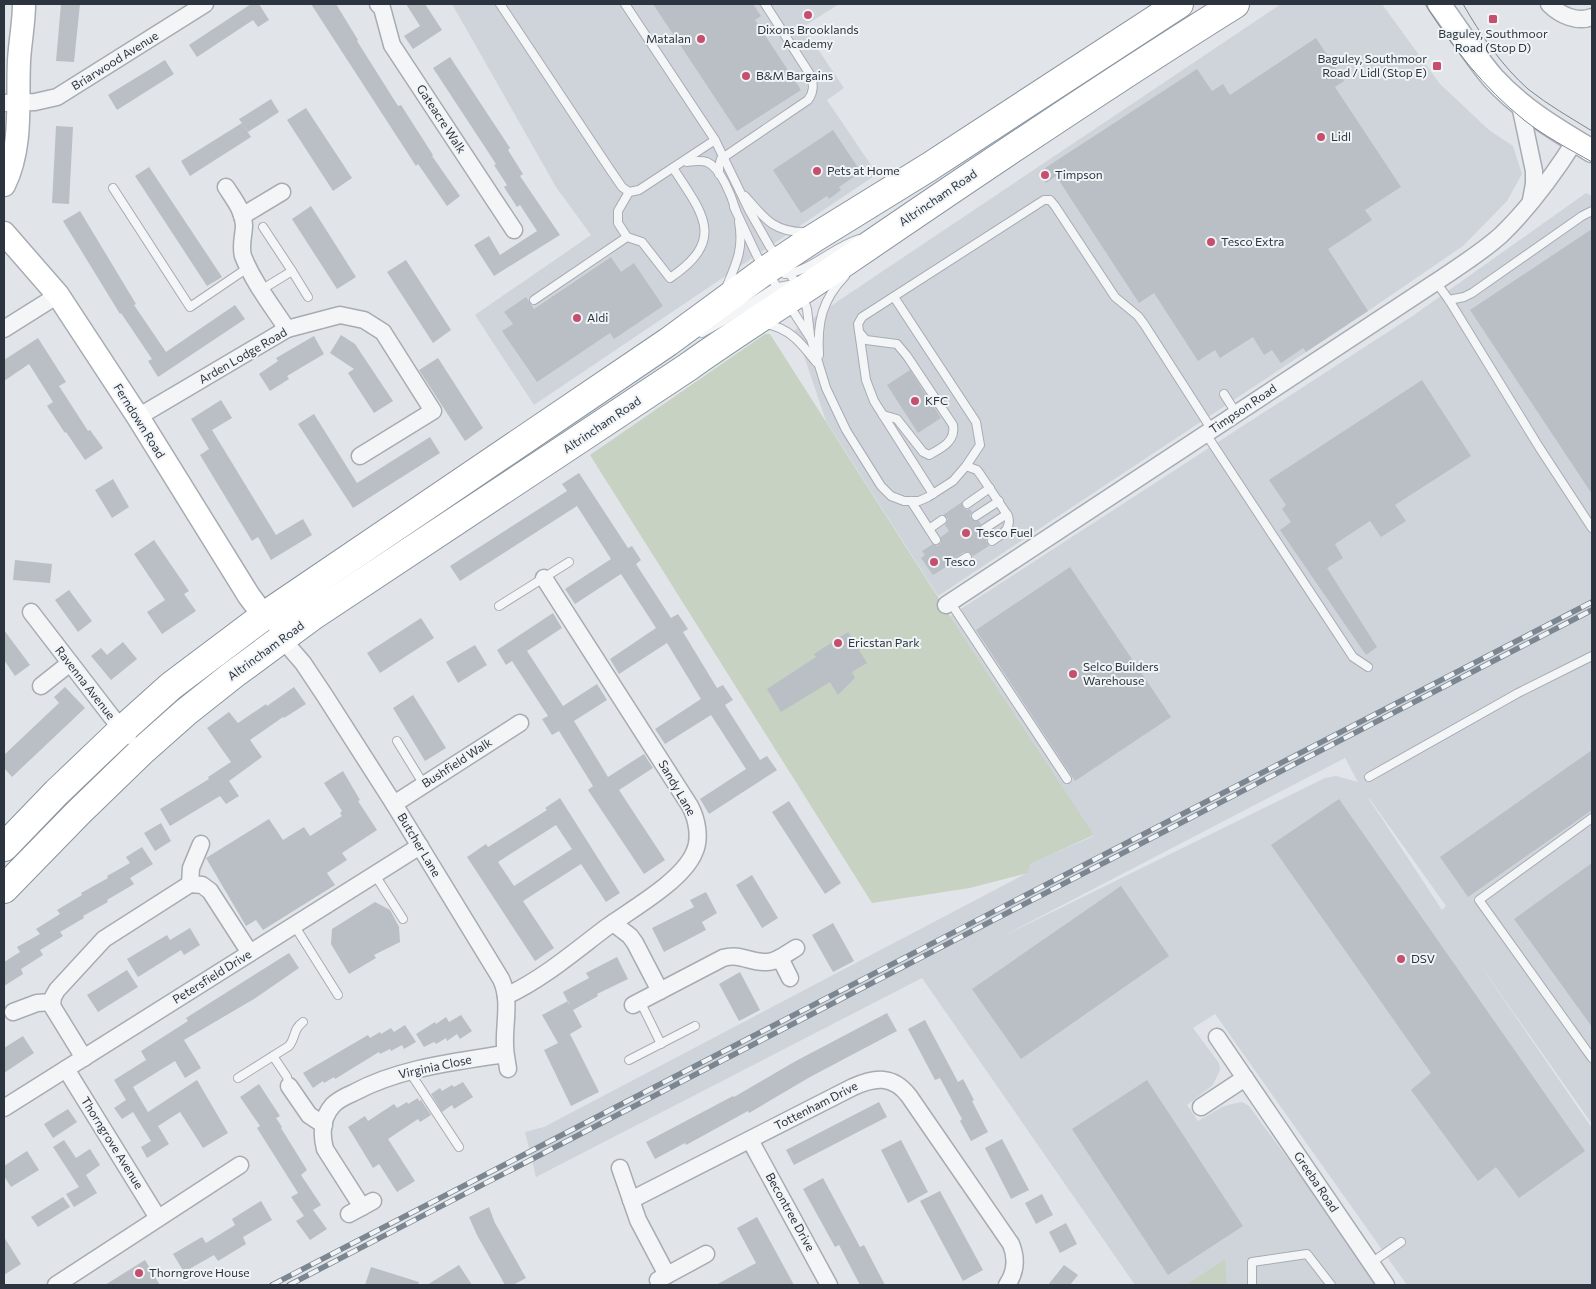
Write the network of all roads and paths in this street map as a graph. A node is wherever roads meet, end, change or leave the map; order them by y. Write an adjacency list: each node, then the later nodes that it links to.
1 (24, 4): 14 (main road)
2 (205, 4): 14 (street, Briarwood Avenue)
3 (378, 4): 35 (street, Gateacre Walk)
4 (500, 4): 27 (lane)
5 (625, 4): 16 (lane)
6 (765, 4): 18 (lane)
7 (1179, 4): 34 (highway, Altrincham Road)
8 (1235, 4): 33 (highway, Altrincham Road)
9 (1439, 4): 13 (main road)
10 (1453, 4): 13 (main road)
11 (1549, 4): 12 (street)
12 (1592, 18)
13 (1459, 31): 15 (main road)
14 (9, 101): 22 (main road)
15 (1520, 105): 17 (main road); 28 (street)
16 (715, 140): 18 (lane); 19 (lane)
17 (1584, 146): 28 (street, Timpson Road)
18 (724, 157): 21 (lane); 24 (lane)
19 (682, 163): 20 (lane); 21 (lane)
20 (673, 168): 27 (lane); 37 (lane)
21 (719, 174): 29 (lane)
22 (4, 185)
23 (226, 186): 31 (street)
24 (737, 186): 34 (lane); 42 (lane)
25 (113, 188): 39 (lane)
26 (282, 192): 31 (street)
27 (629, 192): 37 (lane)
28 (1530, 202): 43 (street, Timpson Road)
29 (734, 207): 42 (lane); 50 (lane)
30 (1592, 211): 49 (lane)
31 (242, 216): 39 (street)
32 (263, 227): 40 (lane)
33 (895, 228): 38 (lane); 42 (highway, Altrincham Road)
34 (829, 229): 42 (highway, Altrincham Road)
35 (514, 230)
36 (4, 233): 45 (main road, Ferndown Road)
37 (628, 237): 48 (lane)
38 (862, 261)
39 (249, 267): 44 (street)
40 (292, 271): 44 (lane); 46 (lane)
41 (850, 271): 57 (lane)
42 (784, 280): 50 (highway, Altrincham Road); 51 (highway, Altrincham Road); 55 (lane); 55 (lane); 56 (lane)
43 (1436, 282): 49 (lane); 59 (street, Timpson Road)
44 (261, 290): 53 (street)
45 (58, 296): 52 (street); 61 (main road, Ferndown Road)
46 (308, 297)
47 (894, 297): 54 (lane); 62 (lane); 64 (lane)
48 (534, 300)
49 (1449, 300): 73 (lane)
50 (715, 307): 56 (highway, Altrincham Road)
51 (751, 323): 57 (lane); 81 (highway, Altrincham Road)
52 (4, 329)
53 (287, 329): 61 (street, Arden Lodge Road); 63 (street, Arden Lodge Road)
54 (860, 333): 60 (lane); 60 (lane)
55 (811, 339): 57 (lane)
56 (668, 342): 86 (highway, Altrincham Road)
57 (820, 368): 67 (lane)
58 (1224, 394): 59 (lane)
59 (1236, 413): 62 (street, Timpson Road)
60 (883, 415): 66 (lane)
61 (138, 417): 86 (main road, Ferndown Road)
62 (1209, 432): 83 (street, Timpson Road); 90 (lane)
63 (360, 456)
64 (966, 466): 65 (lane); 66 (lane)
65 (990, 488): 68 (lane); 69 (lane)
66 (933, 494): 67 (lane)
67 (911, 501): 74 (lane)
68 (999, 501): 70 (lane); 71 (lane)
69 (967, 504)
70 (1007, 514): 75 (lane); 77 (lane)
71 (976, 516)
72 (942, 520): 74 (lane)
73 (1592, 528)
74 (929, 529): 76 (lane)
75 (984, 530)
76 (936, 540)
77 (992, 541)
78 (967, 557): 80 (lane)
79 (569, 562): 82 (lane)
80 (957, 563)
81 (389, 566): 86 (main road); 87 (highway, Altrincham Road)
82 (544, 578): 84 (lane); 108 (street, Sandy Lane)
83 (948, 604): 97 (lane)
84 (499, 606)
85 (31, 612): 89 (street, Ravenna Avenue)
86 (264, 616): 87 (street, Butcher Lane); 93 (highway, Altrincham Road)
87 (281, 638): 95 (highway, Altrincham Road); 99 (street, Butcher Lane)
88 (1592, 656): 96 (lane)
89 (70, 663): 91 (street); 93 (street, Ravenna Avenue)
90 (1368, 667)
91 (41, 686)
92 (520, 723): 98 (street, Bushfield Walk)
93 (122, 730): 95 (street, Ravenna Avenue); 103 (highway, Altrincham Road)
94 (397, 742): 98 (lane)
95 (142, 751): 105 (highway, Altrincham Road)
96 (1369, 777)
97 (1067, 779)
98 (424, 785): 99 (street, Bushfield Walk)
99 (394, 804): 102 (street, Butcher Lane)
100 (1592, 818): 126 (lane)
101 (202, 844): 106 (street)
102 (420, 846): 104 (street, Petersfield Drive); 116 (street, Butcher Lane)
103 (4, 847)
104 (375, 874): 107 (lane); 109 (street, Petersfield Drive)
105 (7, 880)
106 (190, 884): 111 (street); 117 (street)
107 (404, 919)
108 (613, 923): 114 (street); 116 (street, Sandy Lane)
109 (294, 925): 111 (street, Petersfield Drive); 115 (lane)
110 (796, 948): 112 (street)
111 (250, 953): 125 (street, Petersfield Drive)
112 (780, 958): 113 (street); 114 (street)
113 (791, 981)
114 (660, 991): 118 (street)
115 (338, 995)
116 (506, 996): 128 (street, Butcher Lane)
117 (52, 1002): 119 (street); 125 (street)
118 (636, 1003): 123 (lane)
119 (13, 1012)
120 (303, 1022): 124 (lane)
121 (695, 1026): 123 (lane)
122 (1217, 1037): 132 (street, Greeba Road)
123 (661, 1044): 127 (lane)
124 (273, 1056): 131 (lane); 133 (lane)
125 (84, 1058): 129 (street, Petersfield Drive)
126 (1592, 1058)
127 (629, 1060)
128 (507, 1061): 130 (street, Virginia Close)
129 (66, 1069): 135 (street, Petersfield Drive); 143 (street, Thorngrove Avenue)
130 (408, 1071): 136 (street, Virginia Close); 138 (lane)
131 (238, 1078)
132 (1245, 1078): 134 (street); 146 (street, Greeba Road)
133 (289, 1086): 136 (street)
134 (1201, 1107)
135 (4, 1108)
136 (324, 1125): 142 (street)
137 (750, 1140): 141 (street, Tottenham Drive); 148 (street, Becontree Drive); 149 (street, Tottenham Drive)
138 (459, 1147)
139 (240, 1165): 143 (street)
140 (620, 1168): 141 (street)
141 (631, 1200): 145 (street)
142 (361, 1208)
143 (158, 1218): 147 (street)
144 (1401, 1242): 146 (lane)
145 (706, 1254)
146 (1371, 1263): 152 (street, Greeba Road)
147 (56, 1285)
148 (829, 1285)
149 (1007, 1285)
150 (1252, 1285): 151 (lane)
151 (1331, 1285)
152 (1386, 1285)

